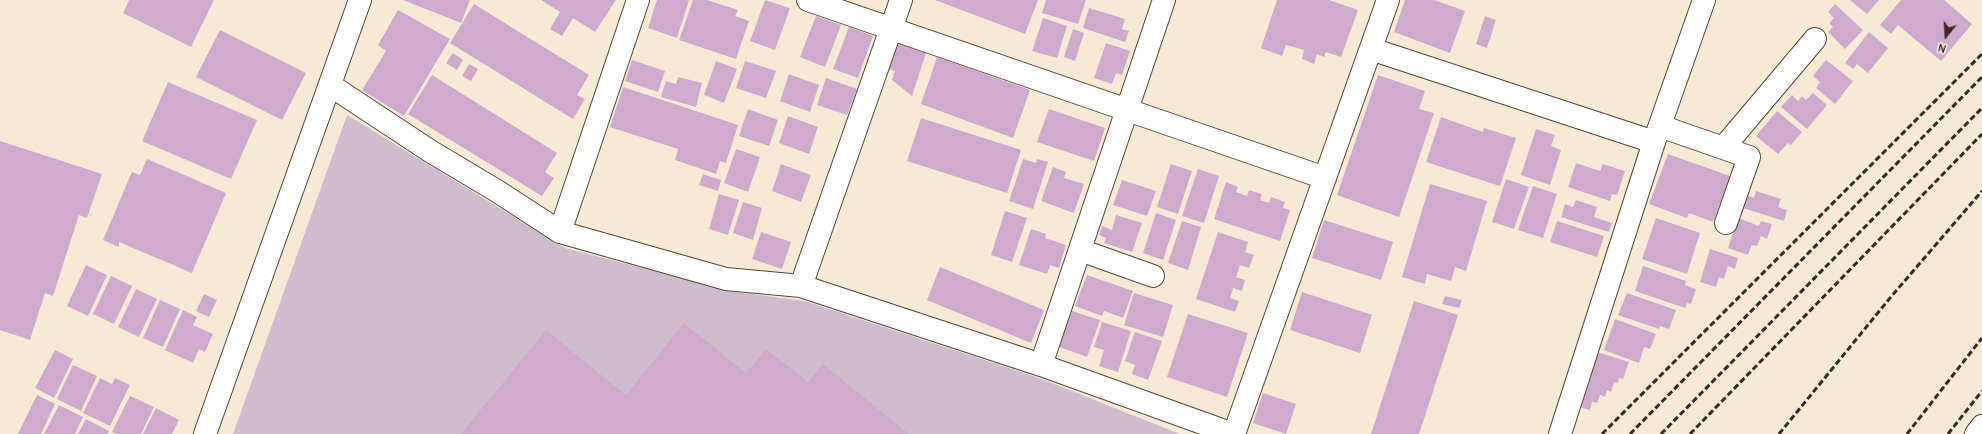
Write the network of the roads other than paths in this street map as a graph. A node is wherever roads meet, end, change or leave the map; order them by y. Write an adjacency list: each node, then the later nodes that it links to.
1 (360, 0): 11 (street)
2 (638, 0): 17 (street)
3 (808, 0): 8 (street)
4 (901, 0): 8 (street)
5 (1164, 0): 12 (street)
6 (1388, 0): 10 (street)
7 (1704, 0): 13 (street)
8 (891, 29): 12 (street); 20 (street)
9 (1815, 39): 14 (street)
10 (1371, 49): 13 (street); 15 (street)
11 (330, 85): 17 (street); 23 (street)
12 (1127, 109): 15 (street); 18 (street)
13 (1657, 134): 14 (street); 25 (street)
14 (1723, 148): 16 (street)
15 (1325, 178): 24 (street)
16 (1726, 223)
17 (560, 232): 20 (street)
18 (1080, 250): 19 (street); 21 (street)
19 (1153, 276)
20 (801, 286): 21 (street)
21 (1041, 365): 24 (street)
22 (1982, 426): 26 (street)
23 (205, 434)
24 (1233, 434)
25 (1560, 434)
26 (1976, 434)

